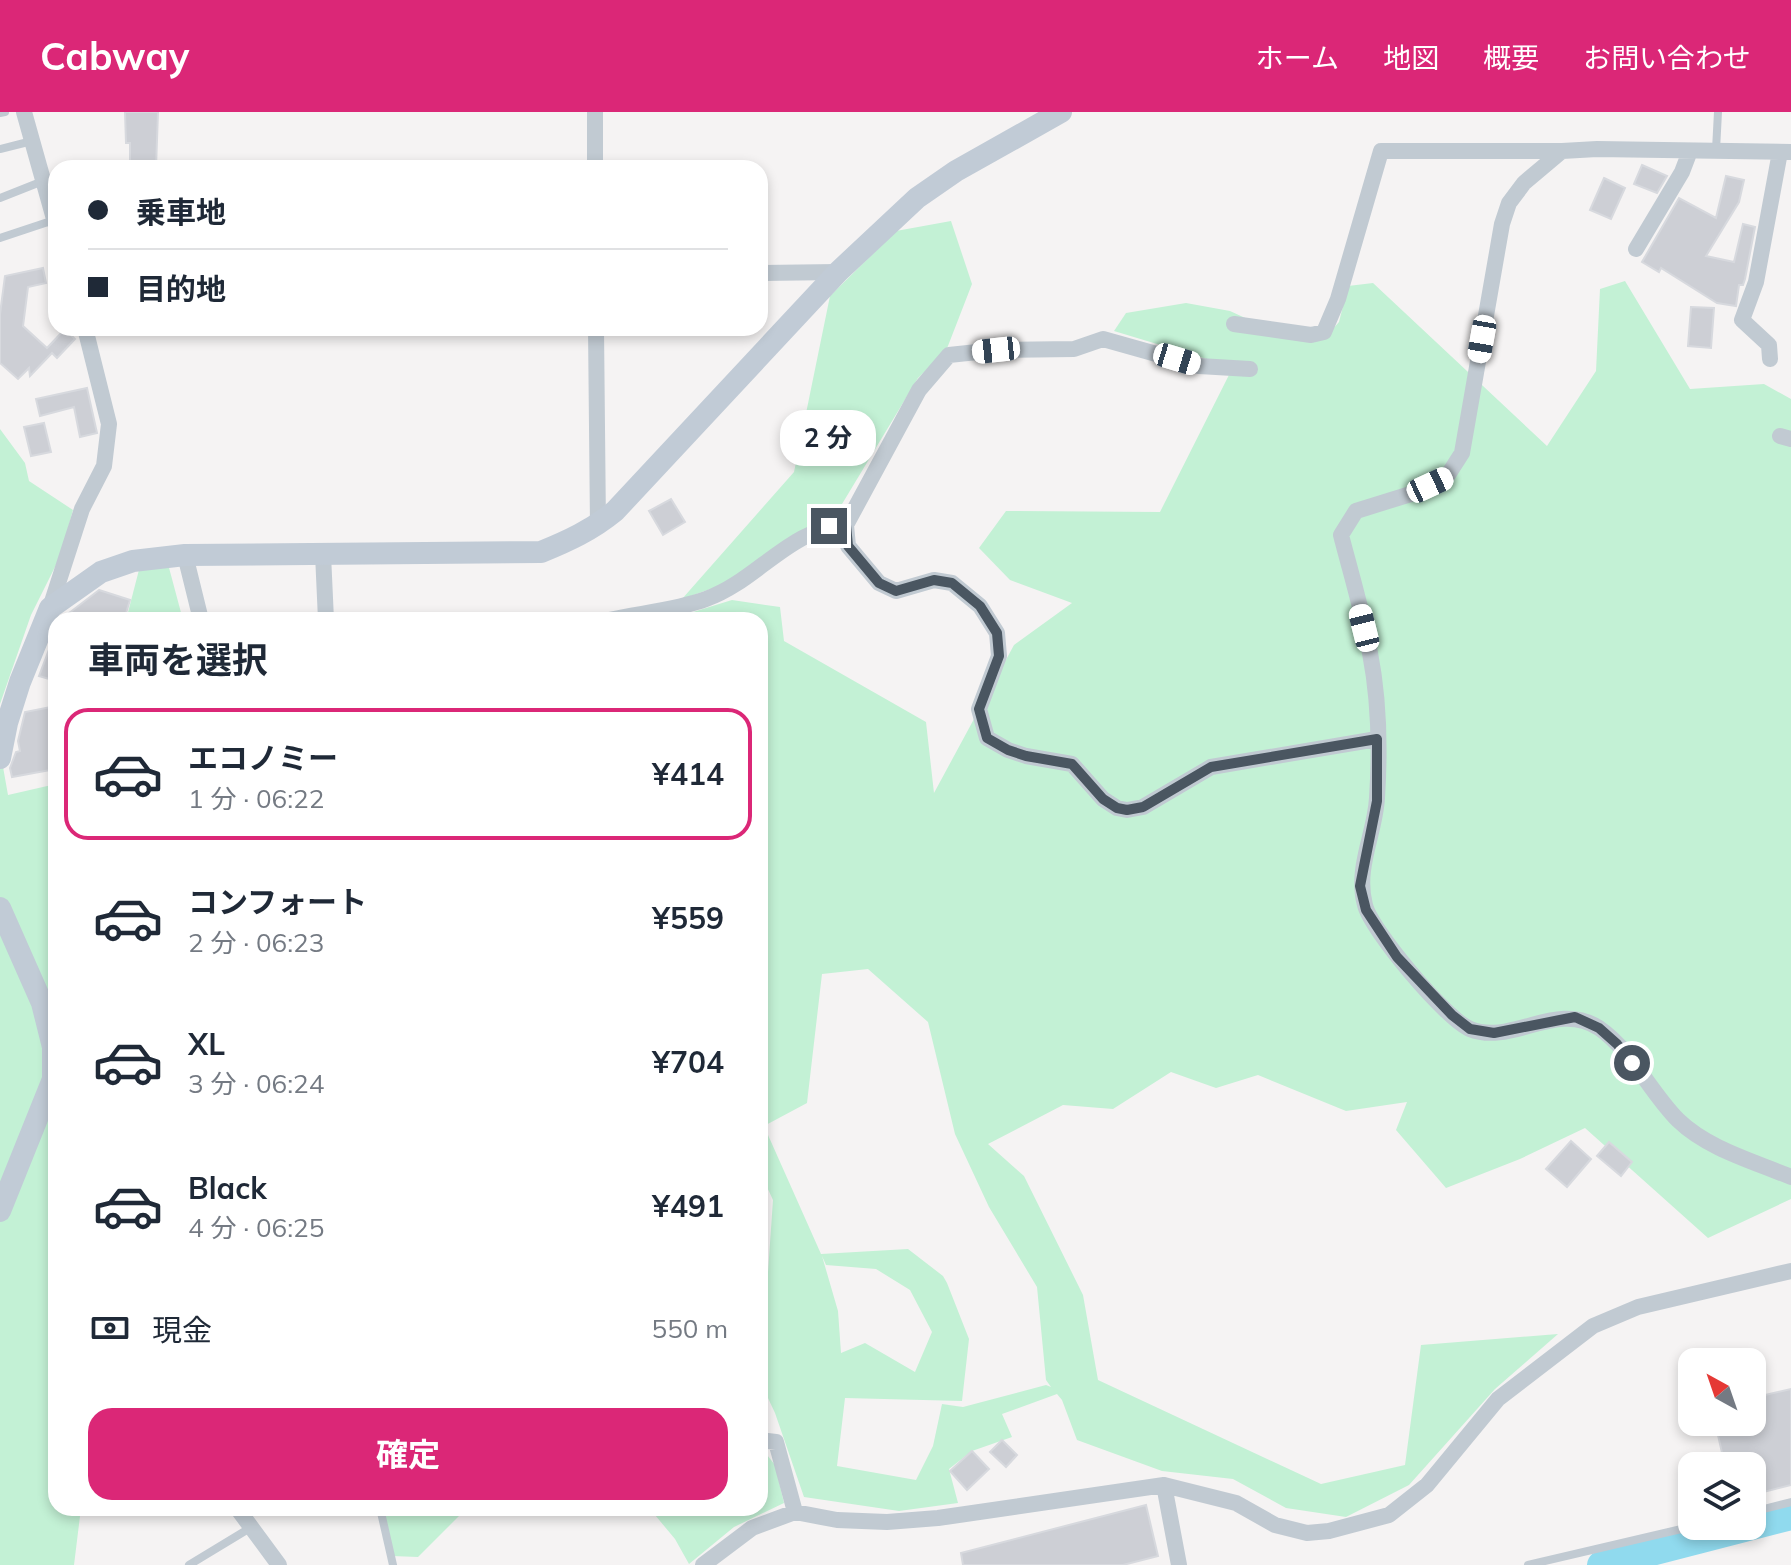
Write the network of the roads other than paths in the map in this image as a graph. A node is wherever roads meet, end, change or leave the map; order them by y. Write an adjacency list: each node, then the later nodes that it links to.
1 (24, 112): 5 (street)
2 (595, 112): 11 (street)
3 (1061, 112): 18 (street)
4 (1718, 112): 9 (lane)
5 (32, 141): 6 (lane); 12 (street)
6 (0, 149)
7 (1562, 151): 8 (street); 20 (street); 35 (street)
8 (1690, 151): 9 (street); 17 (street)
9 (1716, 151): 10 (street)
10 (1785, 152): 23 (street)
11 (595, 160)
12 (43, 181): 13 (lane); 14 (street)
13 (0, 198)
14 (48, 198)
15 (48, 225): 16 (lane)
16 (0, 238)
17 (1636, 249)
18 (838, 272): 19 (street); 26 (street)
19 (768, 273)
20 (1234, 324)
21 (87, 336): 29 (street)
22 (596, 336): 26 (street)
23 (1770, 359)
24 (1250, 369): 25 (street)
25 (846, 525): 33 (street); 35 (street)
26 (598, 526): 27 (street)
27 (323, 554): 28 (street); 32 (street)
28 (185, 555): 29 (street); 31 (street)
29 (50, 608): 30 (street)
30 (48, 612)
31 (199, 612)
32 (326, 612)
33 (646, 612)
34 (48, 613): 36 (street)
35 (1377, 739): 40 (street)
36 (0, 758)
37 (0, 908): 38 (street)
38 (48, 1027)
39 (48, 1091): 41 (street)
40 (1791, 1177)
41 (0, 1211)
42 (1791, 1271): 44 (street)
43 (768, 1441): 47 (street)
44 (1164, 1485): 47 (street); 56 (street)
45 (1791, 1502): 46 (lane)
46 (1766, 1508)
47 (795, 1512): 55 (street)
48 (242, 1516): 50 (street)
49 (382, 1516): 54 (lane)
50 (250, 1528): 52 (lane); 53 (street)
51 (1678, 1530): 57 (lane)
52 (189, 1565)
53 (279, 1565)
54 (393, 1565)
55 (703, 1565)
56 (1179, 1565)
57 (1528, 1565)

